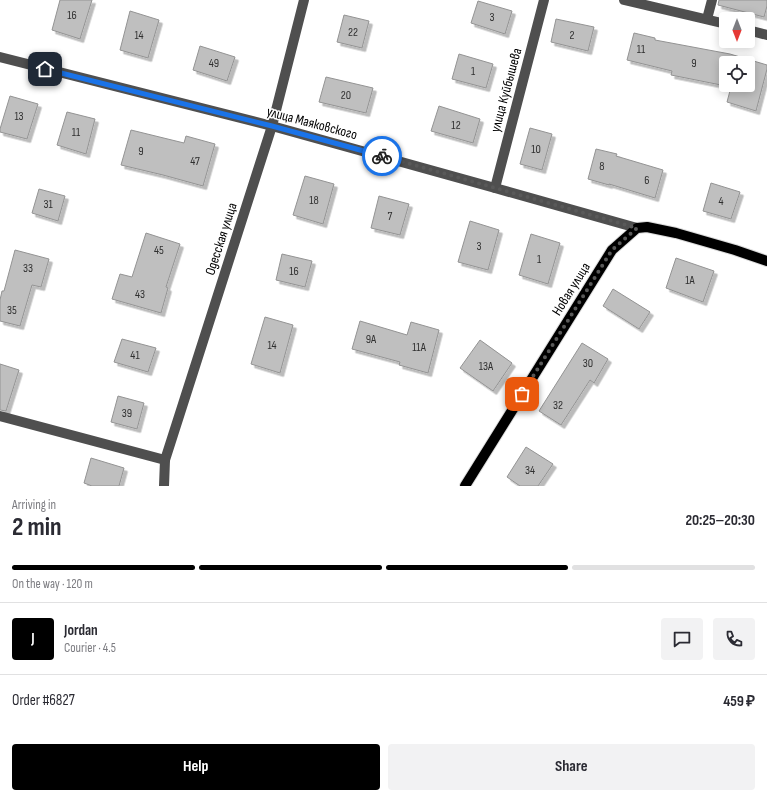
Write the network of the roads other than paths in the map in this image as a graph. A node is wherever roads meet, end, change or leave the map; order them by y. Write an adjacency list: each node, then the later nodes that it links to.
1 (304, 0): 10 (street, Одесская улица)
2 (544, 0): 11 (street, улица Куйбышева)
3 (624, 0): 5 (street)
4 (712, 0): 5 (street)
5 (707, 20): 6 (street)
6 (719, 23)
7 (755, 32): 8 (street)
8 (767, 35)
9 (0, 57): 10 (street, улица Маяковского)
10 (272, 126): 11 (street, улица Маяковского); 15 (street, Одесская улица)
11 (495, 188): 12 (street, улица Маяковского)
12 (637, 228): 13 (main road); 17 (main road, Новая улица)
13 (767, 261)
14 (0, 416): 15 (street)
15 (165, 460): 16 (street, Одесская улица)
16 (164, 486)
17 (465, 486)

